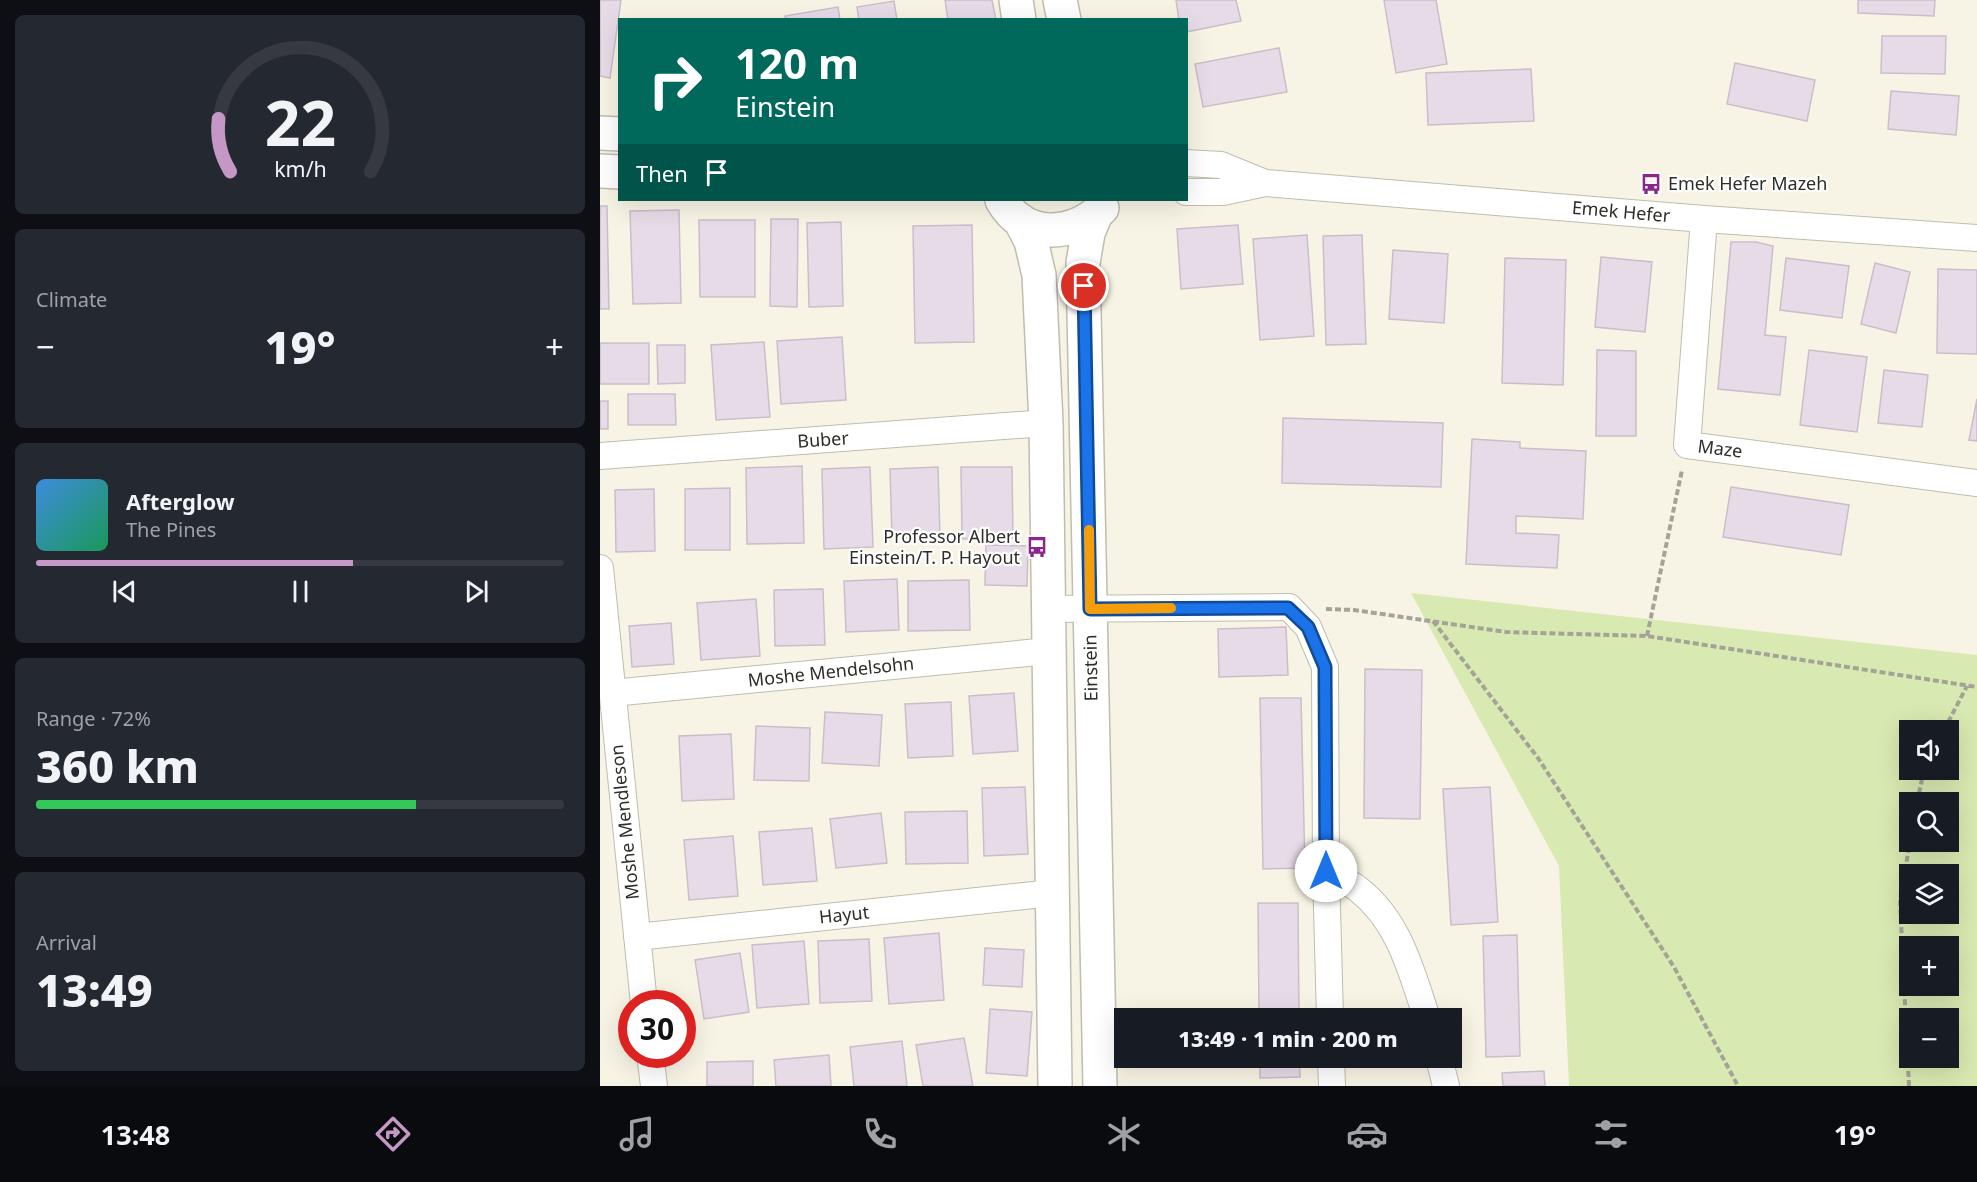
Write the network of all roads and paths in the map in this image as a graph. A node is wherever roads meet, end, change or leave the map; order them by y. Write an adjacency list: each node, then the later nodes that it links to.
1 (1016, 0): 3 (main road)
2 (1060, 0): 4 (main road)
3 (1019, 18)
4 (1064, 18)
5 (600, 133): 6 (main road)
6 (618, 134)
7 (1188, 163): 10 (street, Emek Hefer)
8 (600, 171): 9 (main road)
9 (618, 172)
10 (1265, 183): 11 (street, Emek Hefer); 14 (street, Emek Hefer)
11 (1188, 192)
12 (1005, 206): 13 (main road); 16 (main road)
13 (1102, 208): 23 (main road, Einstein)
14 (1704, 219): 15 (street, Emek Hefer); 17 (street, Maze)
15 (1977, 238)
16 (1046, 423): 18 (street, Buber); 22 (main road)
17 (1687, 445): 19 (street, Maze); 25 (path)
18 (600, 456)
19 (1977, 483)
20 (600, 568): 29 (street, Moshe Mendleson)
21 (1288, 608): 23 (street); 24 (path); 32 (street)
22 (1048, 609): 23 (street); 26 (main road)
23 (1090, 609): 43 (main road, Einstein)
24 (1433, 621): 25 (path); 46 (path)
25 (1647, 636): 27 (path)
26 (1049, 651): 29 (street, Moshe Mendelsohn); 33 (main road)
27 (1968, 686): 28 (path); 30 (path)
28 (1977, 687)
29 (612, 693): 34 (street, Moshe Mendleson)
30 (1949, 720)
31 (1908, 852): 47 (path)
32 (1326, 871): 36 (street); 37 (street)
33 (1052, 893): 34 (street, Hayut); 42 (main road)
34 (637, 937): 35 (street, Moshe Mendleson)
35 (643, 990)
36 (1330, 1008)
37 (1424, 1008)
38 (652, 1068): 41 (street)
39 (1331, 1068): 44 (street)
40 (1442, 1068): 45 (street)
41 (654, 1086)
42 (1055, 1086)
43 (1100, 1086)
44 (1332, 1086)
45 (1446, 1086)
46 (1738, 1086)
47 (1909, 1086)

